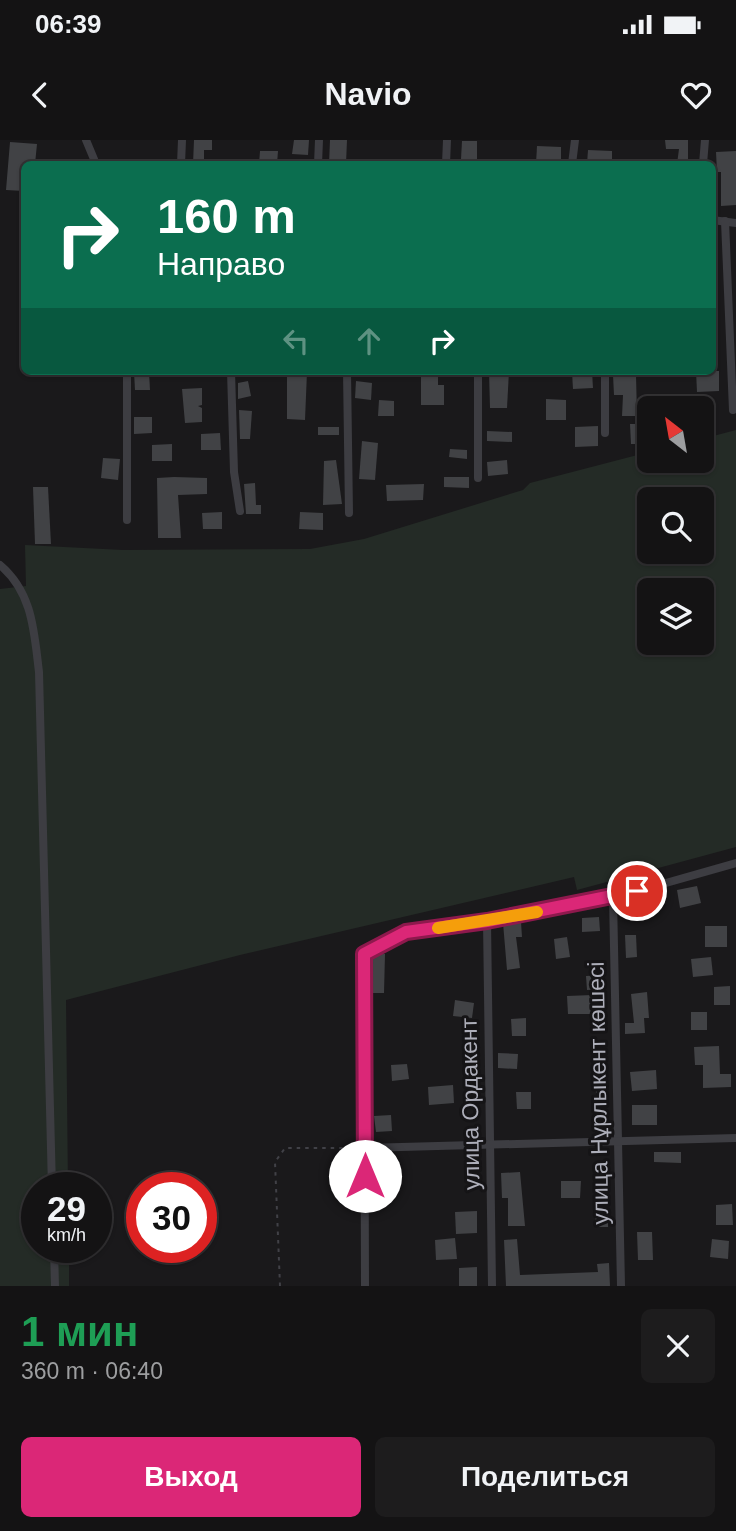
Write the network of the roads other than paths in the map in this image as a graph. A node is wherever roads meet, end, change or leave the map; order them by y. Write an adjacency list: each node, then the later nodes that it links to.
1 (86, 140): 7 (street)
2 (182, 140): 8 (street)
3 (319, 140): 9 (street)
4 (447, 140): 10 (street)
5 (575, 140): 11 (street)
6 (705, 140): 12 (street)
7 (95, 161)
8 (181, 161)
9 (318, 161)
10 (446, 161)
11 (572, 161)
12 (703, 161)
13 (716, 220): 14 (street)
14 (725, 221): 15 (street); 21 (street)
15 (736, 223)
16 (127, 375): 26 (street)
17 (231, 375): 24 (street)
18 (347, 375): 25 (street)
19 (478, 375): 23 (street)
20 (605, 375): 22 (street)
21 (733, 410)
22 (605, 433)
23 (478, 478)
24 (240, 511)
25 (349, 513)
26 (127, 520)
27 (0, 565): 35 (street)
28 (736, 863): 29 (street)
29 (612, 898): 30 (street); 32 (street, улица Нұрлыкент көшесі)
30 (487, 921): 33 (street, улица Ордакент); 34 (street)
31 (736, 1138): 32 (street)
32 (620, 1141): 33 (street); 40 (street, улица Нұрлыкент көшесі)
33 (489, 1146): 34 (street); 39 (street, улица Ордакент)
34 (365, 1148): 38 (street)
35 (52, 1172)
36 (54, 1263): 37 (street)
37 (55, 1286)
38 (365, 1286)
39 (492, 1286)
40 (621, 1286)

